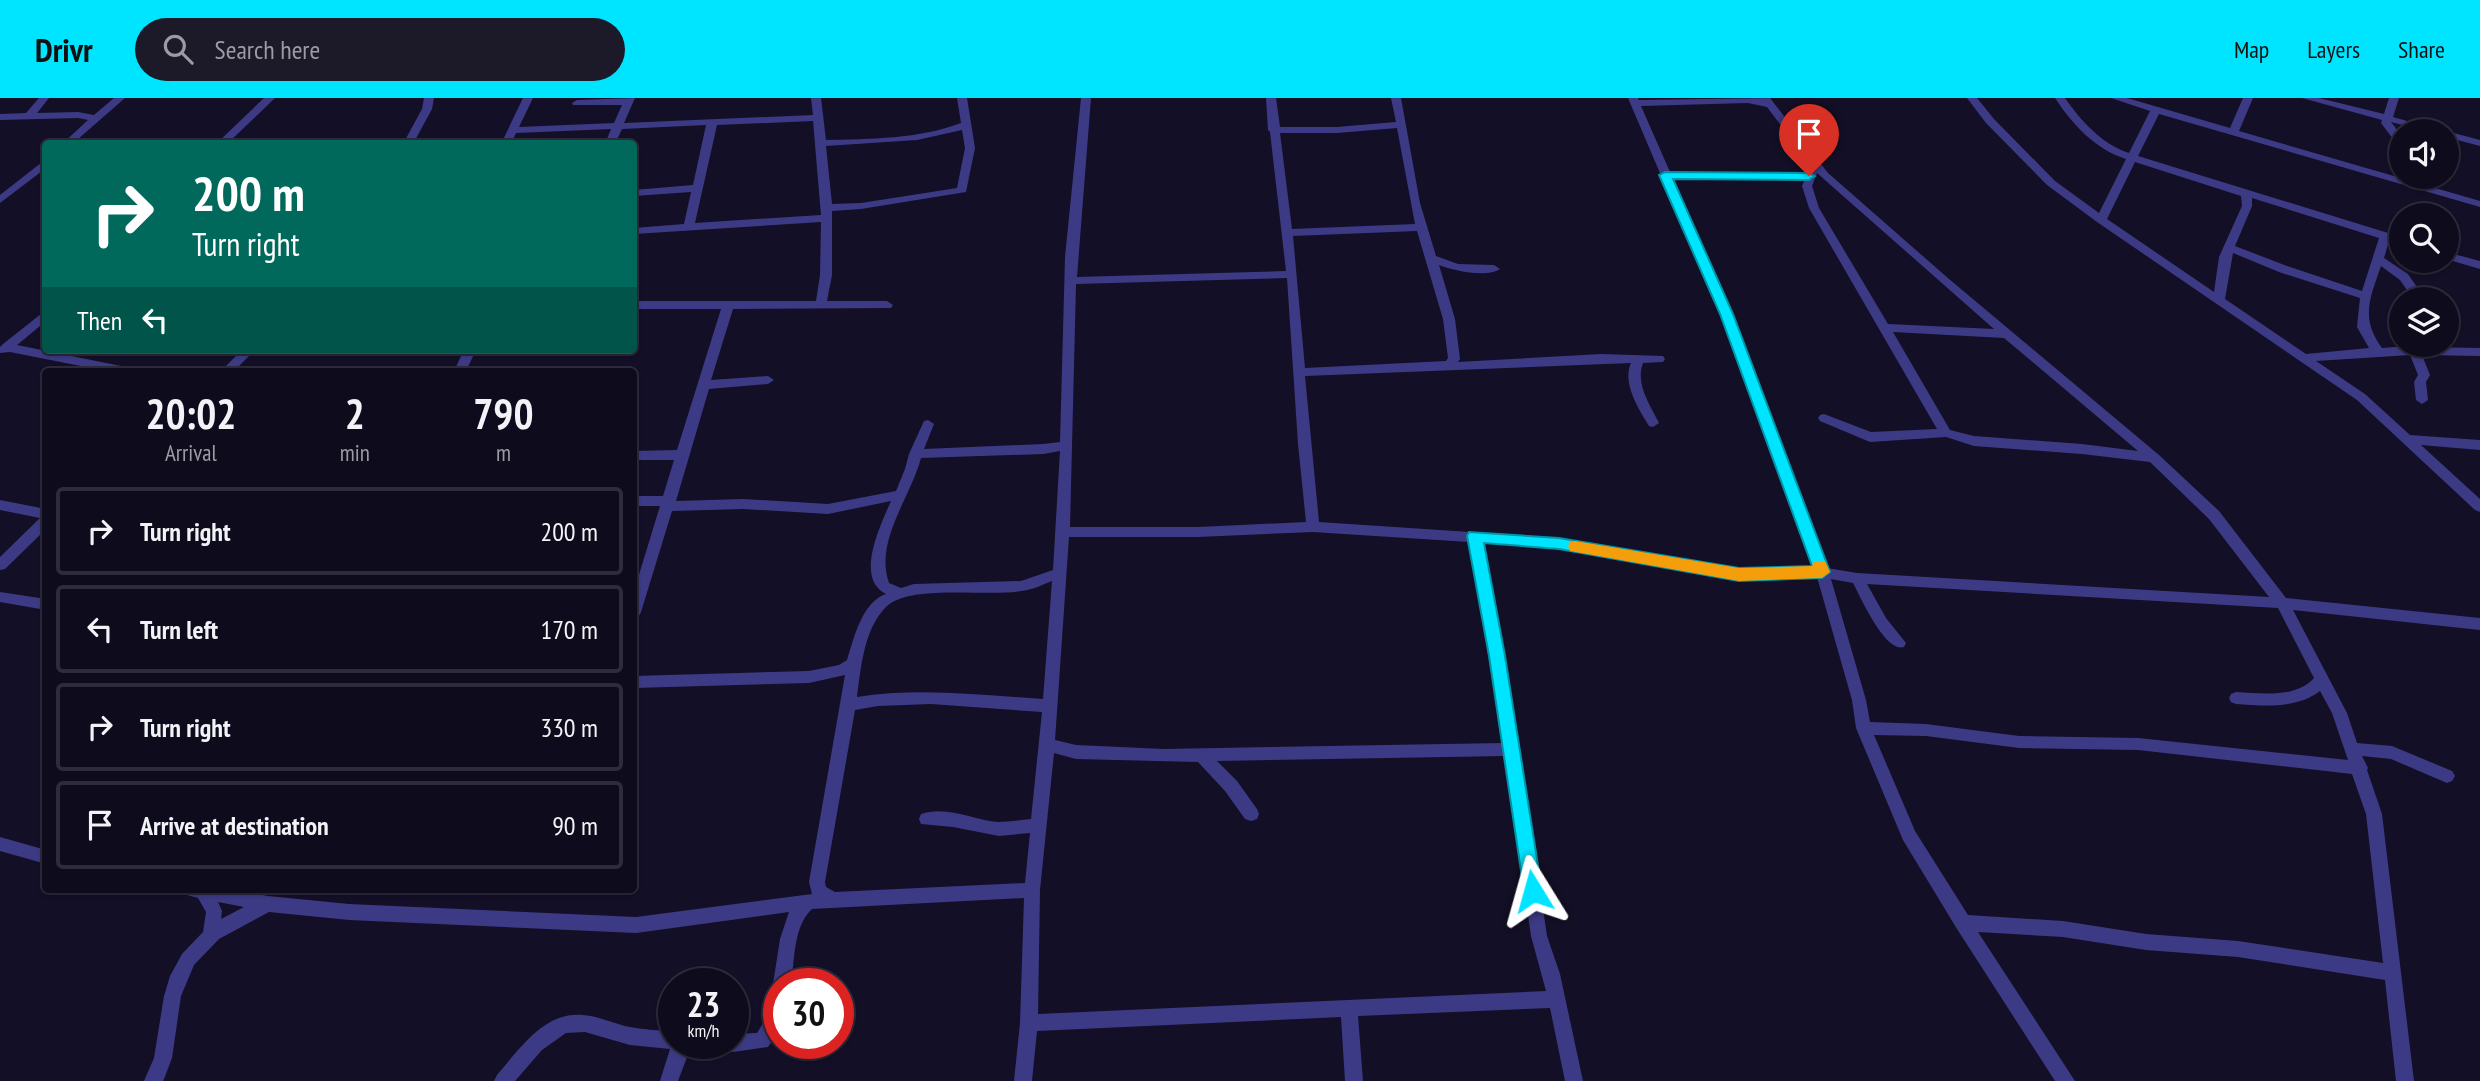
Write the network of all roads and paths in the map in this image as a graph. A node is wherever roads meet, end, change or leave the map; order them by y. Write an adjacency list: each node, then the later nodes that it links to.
1 (44, 98): 22 (street)
2 (120, 98): 24 (street)
3 (270, 98): 38 (street)
4 (429, 98): 39 (street)
5 (528, 98): 33 (street)
6 (816, 98): 25 (street)
7 (962, 98): 29 (street)
8 (1086, 98): 68 (street)
9 (1271, 98): 34 (street)
10 (1396, 98): 30 (street)
11 (1972, 98): 54 (street)
12 (2060, 98): 44 (street)
13 (2117, 98): 21 (street)
14 (2248, 98): 35 (street)
15 (2307, 98): 26 (street)
16 (2394, 98): 26 (street)
17 (629, 100): 20 (street); 31 (street)
18 (1634, 100): 19 (street); 47 (street)
19 (1766, 101): 46 (street)
20 (577, 103)
21 (2155, 111): 35 (street); 44 (street)
22 (29, 116): 23 (street); 24 (street)
23 (0, 117)
24 (97, 118): 37 (street)
25 (817, 118): 28 (street); 42 (street)
26 (2389, 118): 27 (street); 32 (street)
27 (2393, 119)
28 (712, 123): 31 (street); 48 (street)
29 (966, 125): 42 (street); 53 (street)
30 (1402, 125): 34 (street); 55 (street)
31 (615, 127): 33 (street); 41 (street)
32 (2389, 127)
33 (514, 130): 40 (street)
34 (1273, 130): 58 (street)
35 (2233, 133): 52 (street)
36 (2459, 137): 43 (street)
37 (71, 140)
38 (225, 140)
39 (410, 140)
40 (508, 140)
41 (611, 140)
42 (821, 143): 53 (street)
43 (2480, 143)
44 (2132, 159): 49 (street); 54 (street)
45 (42, 166): 51 (street)
46 (1812, 170): 47 (street); 77 (street); 78 (street)
47 (1665, 175): 118 (street)
48 (698, 188): 50 (street); 56 (street)
49 (2242, 191): 59 (street); 61 (street)
50 (637, 193)
51 (0, 200)
52 (2480, 204)
53 (826, 213): 56 (street); 72 (street)
54 (2101, 220): 71 (street)
55 (1423, 227): 58 (street); 62 (street)
56 (689, 228): 57 (street)
57 (637, 231)
58 (1286, 233): 67 (street)
59 (2385, 236): 60 (street); 63 (street)
60 (2389, 237)
61 (2229, 247): 70 (street); 71 (street)
62 (1433, 259): 66 (street); 89 (street)
63 (2378, 259): 69 (street); 70 (street)
64 (2459, 259): 65 (street)
65 (2480, 265)
66 (1494, 269)
67 (1292, 274): 68 (street); 92 (street)
68 (1071, 281): 101 (street)
69 (2411, 287)
70 (2366, 296): 79 (street)
71 (2219, 299): 86 (street)
72 (821, 303): 74 (street); 75 (street)
73 (637, 305): 74 (street)
74 (728, 305): 94 (street)
75 (887, 305)
76 (42, 318): 81 (street)
77 (1885, 328): 78 (street); 99 (street)
78 (2007, 334): 106 (street)
79 (2377, 350): 80 (street); 86 (street)
80 (2389, 350)
81 (4, 351): 90 (street)
82 (2459, 351): 83 (street)
83 (2480, 352)
84 (245, 354): 91 (street)
85 (2421, 357): 95 (street)
86 (2307, 358): 100 (street)
87 (1639, 359): 88 (street); 89 (street); 97 (street)
88 (1659, 359)
89 (1439, 366): 92 (street)
90 (108, 368)
91 (231, 368)
92 (1301, 372): 114 (street)
93 (768, 380): 94 (street)
94 (702, 385): 105 (street)
95 (2422, 400)
96 (1824, 418): 99 (street)
97 (1653, 423)
98 (928, 424): 103 (street)
99 (1946, 433): 106 (street)
100 (2407, 439): 102 (street); 111 (street)
101 (1067, 445): 103 (street); 115 (street)
102 (2480, 445)
103 (915, 454): 107 (street)
104 (637, 455): 105 (street)
105 (683, 455): 109 (street)
106 (2155, 458): 124 (street)
107 (899, 495): 109 (street); 121 (street)
108 (637, 501): 109 (street)
109 (668, 503): 123 (street)
110 (0, 505): 112 (street)
111 (2480, 507)
112 (42, 522)
113 (42, 525): 117 (street)
114 (1313, 527): 115 (street); 116 (street)
115 (1063, 532): 119 (street)
116 (1475, 536): 118 (street); 137 (street)
117 (0, 565)
118 (1822, 572): 120 (street); 135 (street)
119 (1059, 574): 121 (street); 134 (street)
120 (1857, 578): 124 (street); 127 (street)
121 (900, 594): 128 (street)
122 (0, 597): 125 (street)
123 (637, 601)
124 (2282, 603): 126 (street); 130 (street)
125 (42, 604)
126 (2480, 624)
127 (1899, 643)
128 (854, 663): 129 (street); 133 (street)
129 (828, 674): 131 (street); 133 (street)
130 (2321, 680): 132 (street); 138 (street)
131 (637, 682)
132 (2236, 698)
133 (850, 699): 134 (street); 150 (street)
134 (1050, 706): 136 (street)
135 (1864, 728): 140 (street); 153 (street)
136 (1047, 745): 139 (street); 144 (street)
137 (1512, 749): 139 (street); 157 (street)
138 (2353, 749): 140 (street); 141 (street)
139 (1202, 756): 142 (street)
140 (2360, 768): 156 (street)
141 (2447, 776)
142 (1251, 814)
143 (927, 819): 144 (street)
144 (1038, 825): 147 (street)
145 (0, 844): 146 (street)
146 (42, 856)
147 (1032, 890): 150 (street); 159 (street)
148 (199, 893): 154 (street)
149 (211, 893): 152 (street)
150 (828, 899): 151 (street)
151 (808, 902): 152 (street); 155 (street)
152 (268, 904): 154 (street)
153 (1963, 923): 156 (street); 168 (street)
154 (211, 932): 162 (street)
155 (785, 968)
156 (2392, 973): 169 (street)
157 (1556, 999): 158 (street); 167 (street)
158 (1349, 1009): 159 (street); 166 (street)
159 (1029, 1023): 165 (street)
160 (658, 1040): 163 (street)
161 (676, 1059): 164 (street)
162 (153, 1081)
163 (503, 1081)
164 (670, 1081)
165 (1023, 1081)
166 (1354, 1081)
167 (1574, 1081)
168 (2066, 1081)
169 (2405, 1081)

